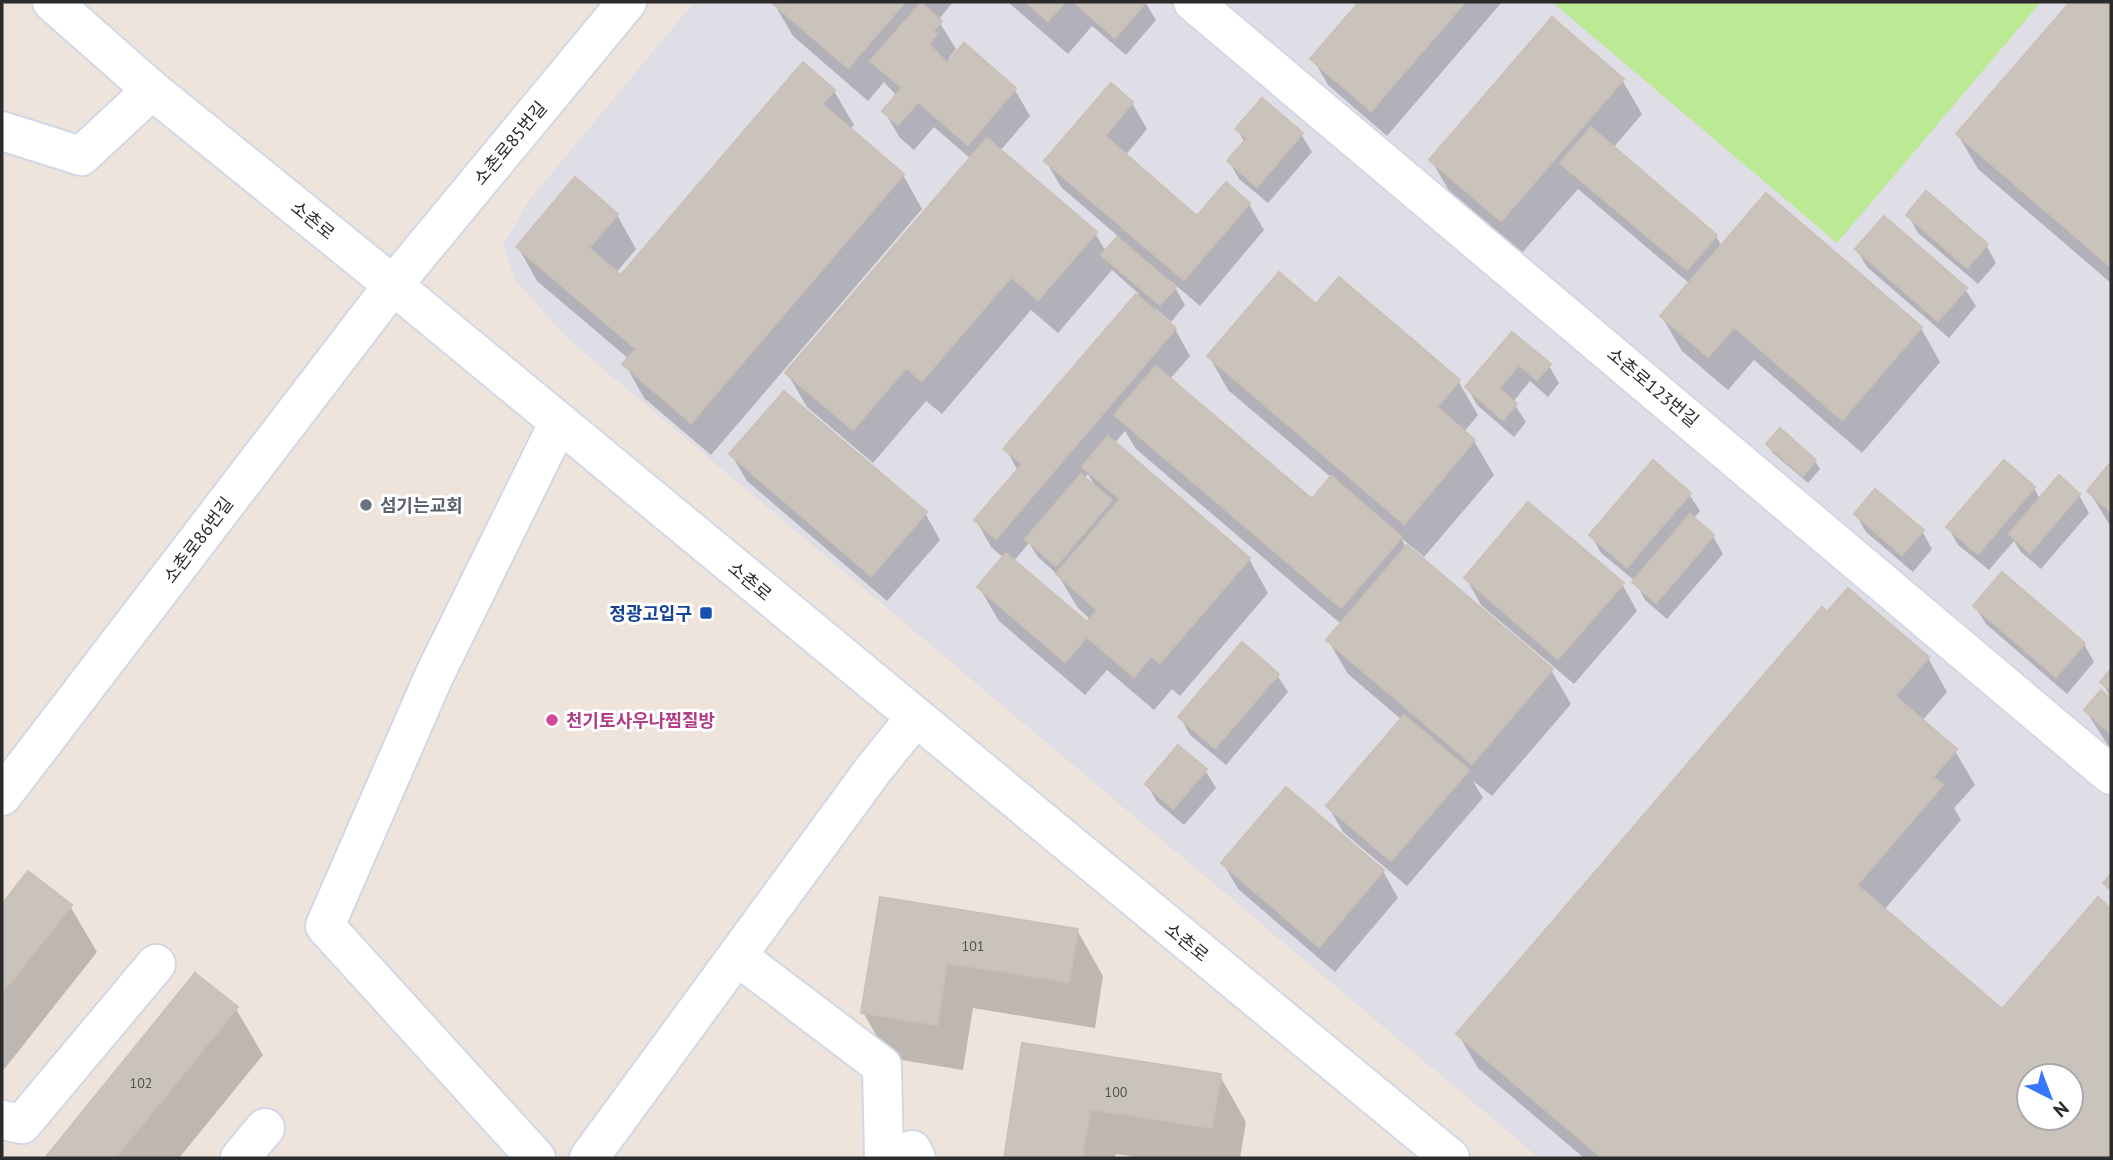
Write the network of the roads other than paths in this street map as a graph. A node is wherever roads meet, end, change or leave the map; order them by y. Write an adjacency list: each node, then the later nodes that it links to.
1 (52, 2): 4 (street, 소촌로)
2 (627, 2): 6 (street, 소촌로85번길)
3 (1193, 2): 9 (street, 소촌로123번길)
4 (152, 90): 5 (street); 6 (street, 소촌로)
5 (2, 131)
6 (393, 285): 7 (street, 소촌로); 10 (street, 소촌로86번길)
7 (559, 422): 8 (street, 소촌로); 17 (street)
8 (915, 718): 11 (street); 20 (street, 소촌로)
9 (2111, 775)
10 (2, 796)
11 (737, 957): 15 (street); 18 (street)
12 (156, 964): 13 (street)
13 (2, 1120)
14 (265, 1128): 16 (street)
15 (596, 1155)
16 (240, 1158)
17 (536, 1158)
18 (886, 1158): 19 (street)
19 (916, 1158)
20 (1450, 1158)

